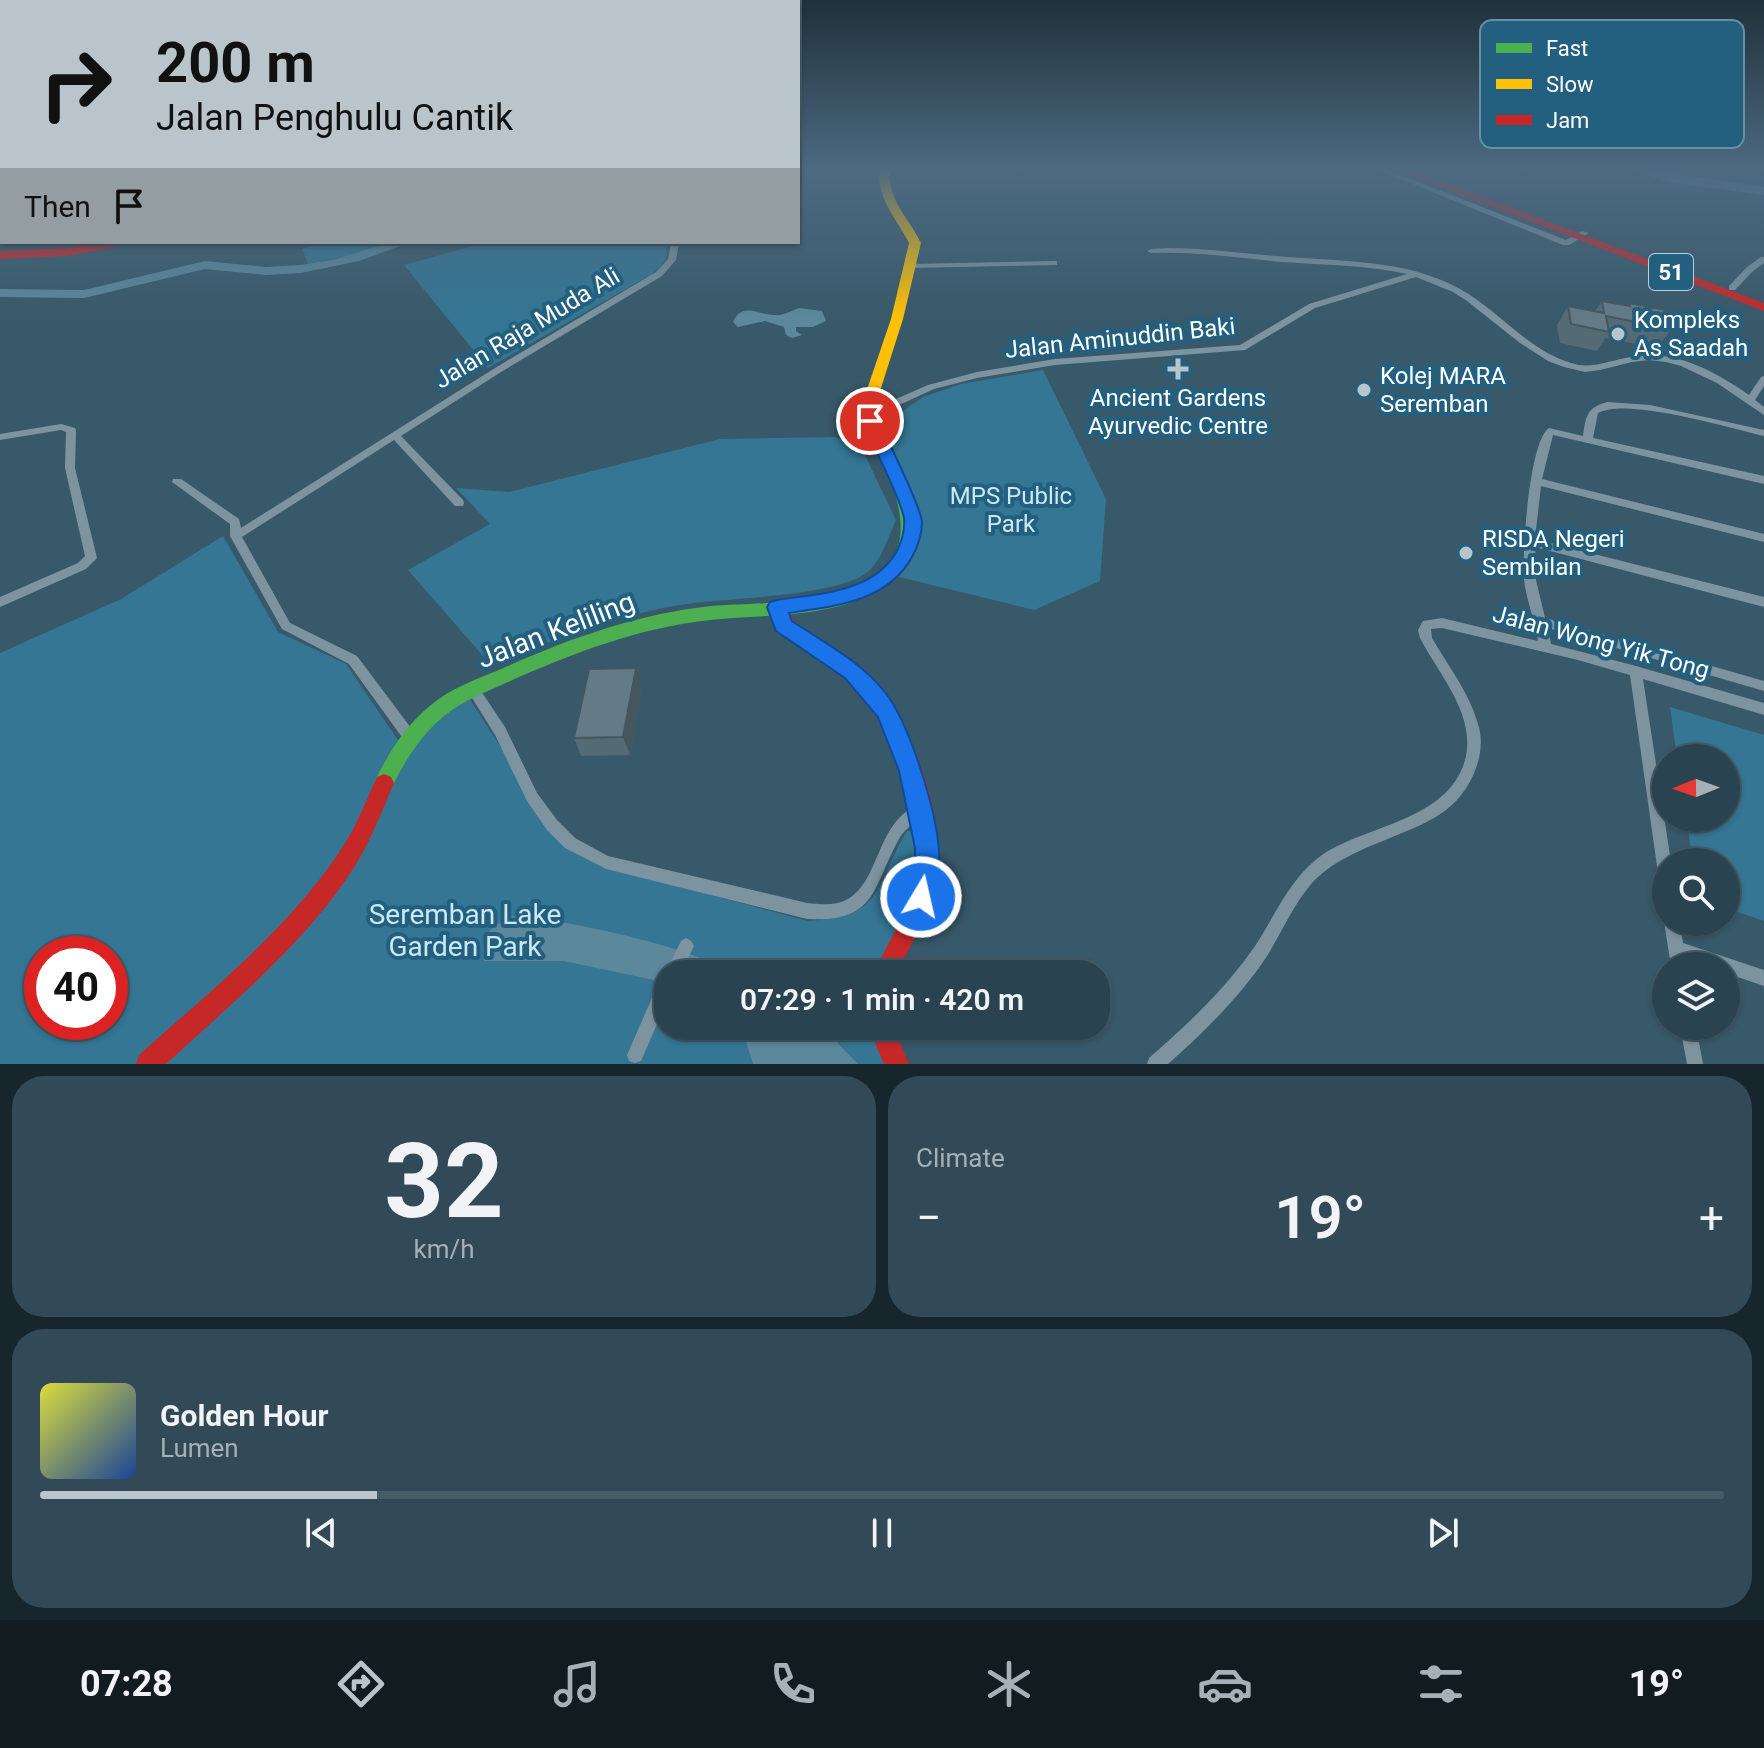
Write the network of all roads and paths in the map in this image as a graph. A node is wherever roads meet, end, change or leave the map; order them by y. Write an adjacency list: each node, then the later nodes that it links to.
1 (903, 220): 13 (main road)
2 (1518, 220): 4 (main road, 51)
3 (1533, 220): 4 (main road, 51)
4 (1576, 238): 17 (main road, 51); 19 (main road, 51)
5 (114, 244): 8 (main road)
6 (672, 245): 25 (street, Jalan Raja Muda Ali)
7 (1151, 251): 15 (street)
8 (69, 252): 9 (main road); 11 (main road)
9 (0, 255)
10 (1764, 259): 14 (street)
11 (0, 262)
12 (1054, 263): 13 (street)
13 (910, 266): 22 (main road)
14 (1750, 269): 16 (street); 17 (street)
15 (1417, 274): 21 (street); 22 (street, Jalan Aminuddin Baki)
16 (1764, 274)
17 (1732, 288): 18 (main road, 51)
18 (1764, 300)
19 (1764, 307)
20 (1764, 379): 21 (street)
21 (1750, 401): 23 (street)
22 (868, 412): 37 (main road, Jalan Keliling)
23 (1764, 412)
24 (1764, 433): 27 (street)
25 (395, 435): 31 (street); 32 (street, Jalan Raja Muda Ali)
26 (0, 437): 35 (street)
27 (1588, 439): 28 (street); 30 (street)
28 (1764, 480)
29 (177, 482): 32 (street)
30 (1538, 482): 33 (street); 34 (street)
31 (459, 503)
32 (236, 536): 44 (street)
33 (1764, 538)
34 (1529, 541): 36 (street); 38 (street)
35 (0, 602)
36 (1764, 602)
37 (777, 607): 42 (main road, Jalan Keliling); 45 (main road)
38 (1543, 622): 39 (street); 41 (street)
39 (1545, 647): 40 (street, Jalan Wong Yik Tong); 60 (street, Jalan Wong Yik Tong)
40 (1636, 671): 43 (street, Jalan Wong Yik Tong); 46 (street)
41 (1764, 686)
42 (473, 689): 44 (main road, Jalan Keliling); 45 (street)
43 (1764, 709)
44 (409, 736): 58 (main road, Jalan Keliling)
45 (919, 810): 52 (main road)
46 (1661, 848)
47 (1674, 936): 49 (street)
48 (686, 946): 51 (street)
49 (1676, 948): 50 (street); 53 (street)
50 (1677, 952)
51 (679, 960)
52 (892, 960)
53 (1764, 978)
54 (654, 1012): 57 (street)
55 (886, 1040): 59 (main road)
56 (1691, 1040): 61 (street)
57 (635, 1055)
58 (148, 1064)
59 (897, 1064)
60 (1155, 1064)
61 (1695, 1064)

